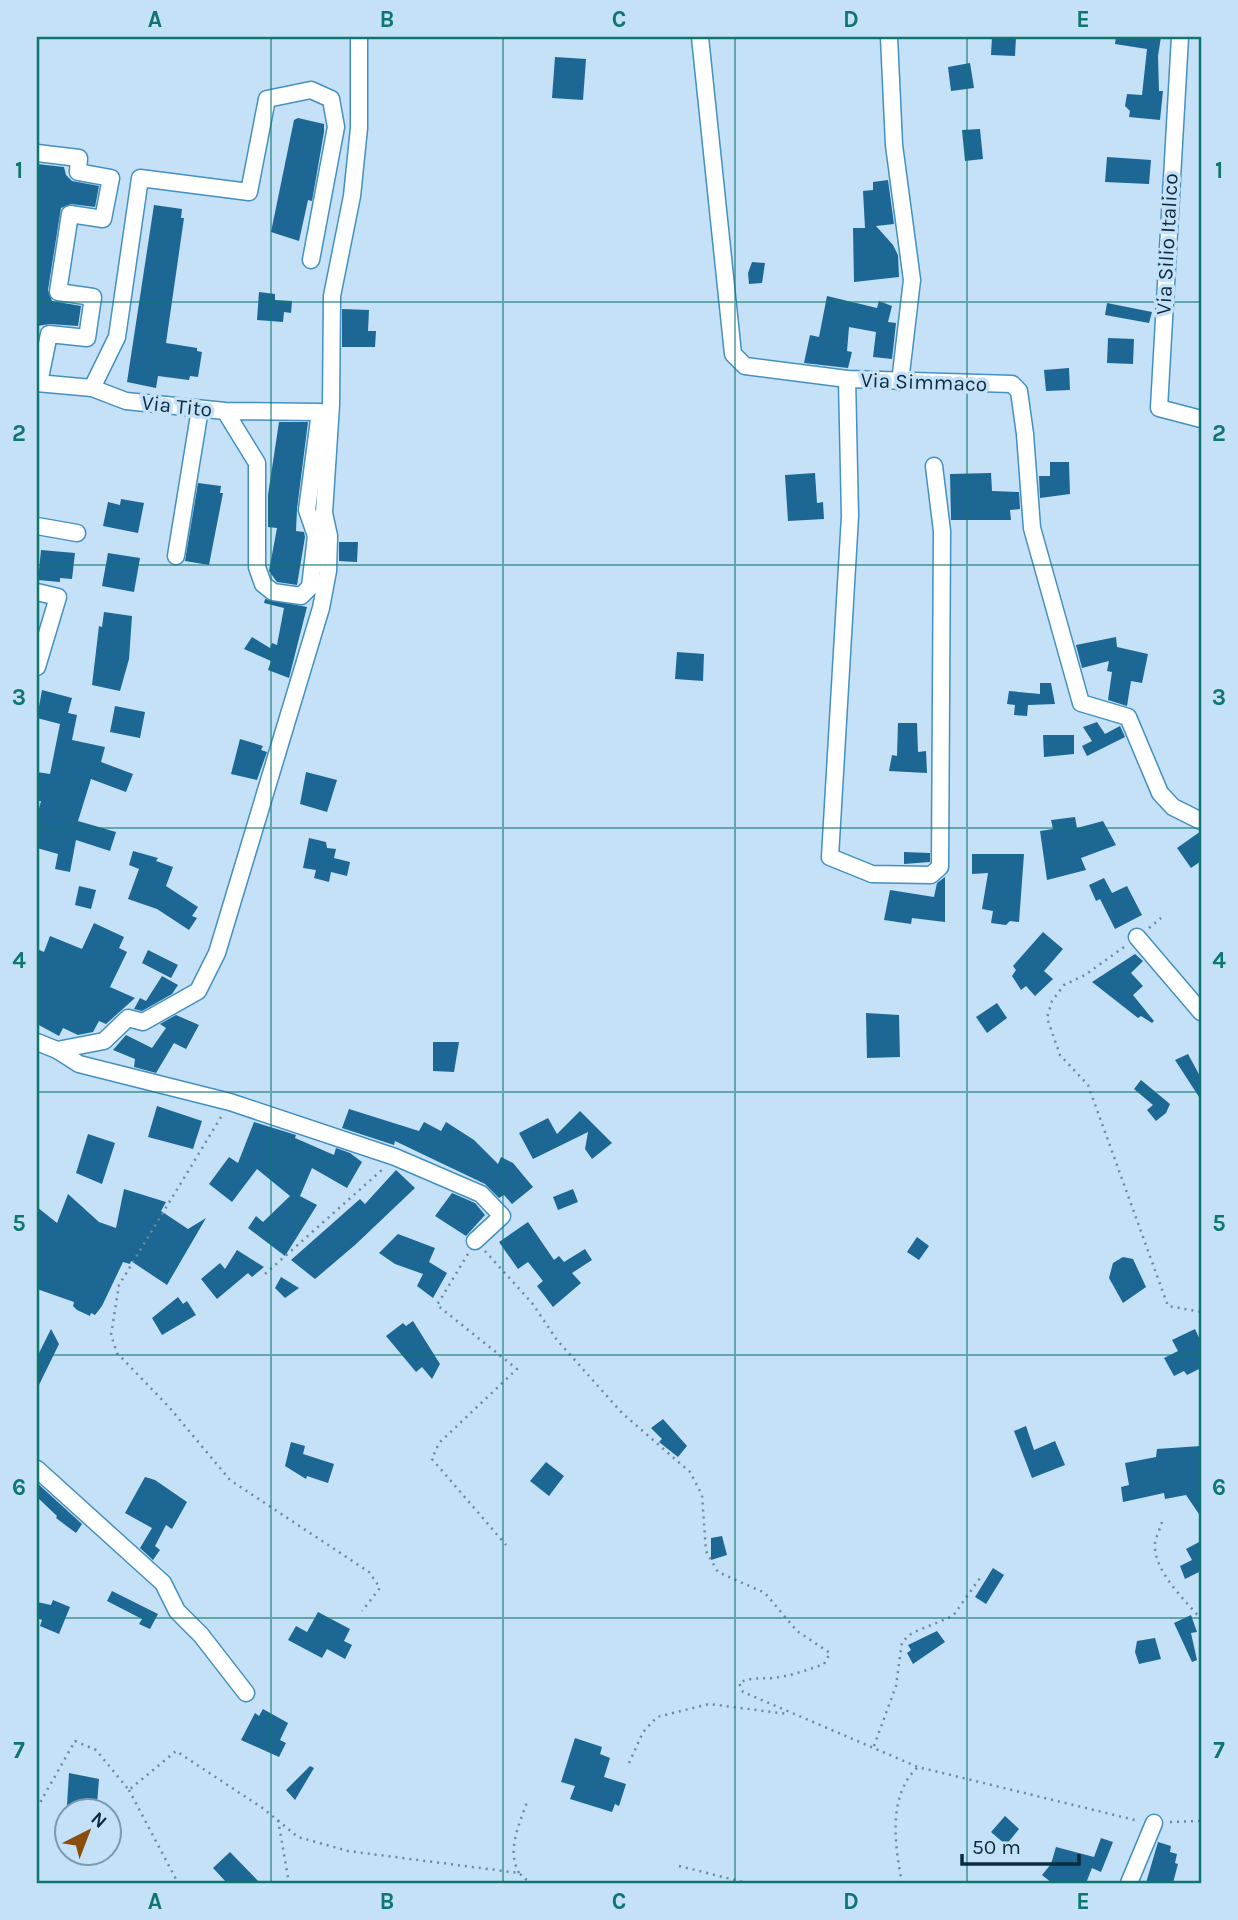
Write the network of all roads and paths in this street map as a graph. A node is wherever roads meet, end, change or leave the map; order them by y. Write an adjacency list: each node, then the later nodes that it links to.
1 (359, 37): 24 (street)
2 (700, 37): 7 (street, Via Simmaco)
3 (889, 37): 8 (street)
4 (1180, 37): 13 (street, Via Silio Italico)
5 (37, 153): 9 (street)
6 (312, 260): 10 (street)
7 (847, 379): 8 (street, Via Simmaco); 14 (street)
8 (900, 382): 20 (street, Via Simmaco)
9 (38, 383): 10 (street, Via Tito)
10 (92, 388): 11 (street, Via Tito)
11 (200, 408): 12 (street, Via Tito); 17 (street)
12 (225, 411): 12 (street, Via Tito)
13 (1201, 419)
14 (934, 466)
15 (37, 526): 16 (street)
16 (77, 533)
17 (176, 556)
18 (37, 592): 19 (street)
19 (37, 667)
20 (1201, 821)
21 (1137, 937): 22 (street); 29 (path)
22 (1201, 1012)
23 (37, 1042): 24 (street)
24 (57, 1049): 25 (street)
25 (230, 1102): 26 (street); 34 (path)
26 (396, 1157): 27 (street); 28 (path)
27 (475, 1241): 32 (path); 37 (path)
28 (265, 1274)
29 (1201, 1312)
30 (37, 1469): 36 (street)
31 (1162, 1522): 35 (path)
32 (506, 1545)
33 (979, 1578): 38 (path)
34 (362, 1611)
35 (1201, 1619)
36 (246, 1693)
37 (791, 1714): 38 (path); 39 (path)
38 (874, 1746): 40 (path)
39 (629, 1763)
40 (918, 1767): 46 (path); 53 (path)
41 (129, 1790): 43 (path); 44 (path); 49 (path)
42 (528, 1799): 48 (path)
43 (37, 1808)
44 (278, 1820): 48 (path); 50 (path)
45 (1201, 1821): 46 (path)
46 (1154, 1823): 54 (street)
47 (679, 1866): 52 (path)
48 (519, 1873): 51 (path)
49 (178, 1883)
50 (289, 1883)
51 (530, 1883)
52 (747, 1883)
53 (902, 1883)
54 (1129, 1883)

